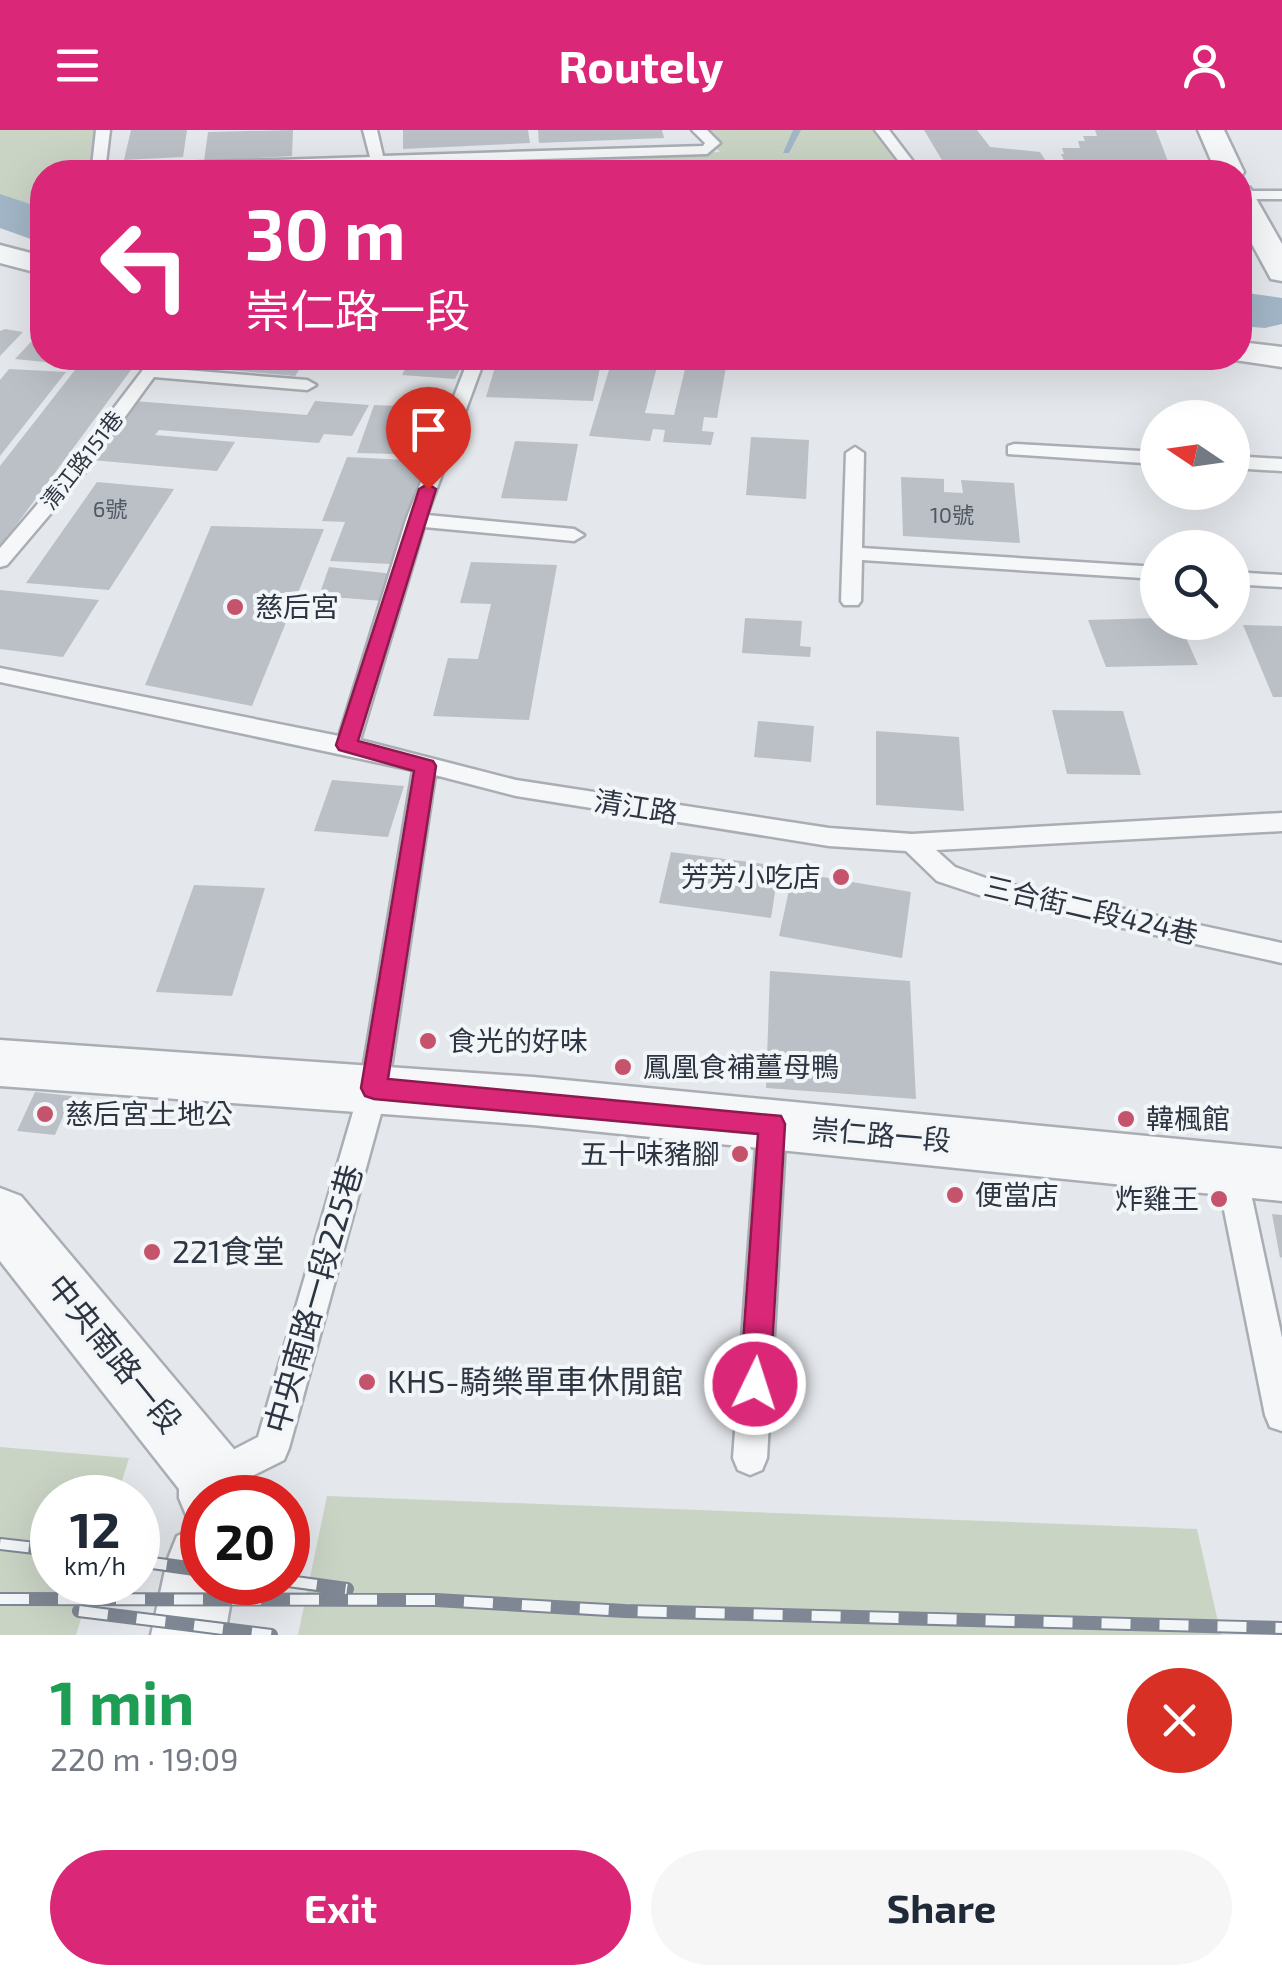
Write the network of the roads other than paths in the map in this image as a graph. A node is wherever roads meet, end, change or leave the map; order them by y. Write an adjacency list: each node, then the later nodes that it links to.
1 (103, 130): 6 (lane)
2 (370, 130): 7 (lane)
3 (699, 130): 8 (lane)
4 (882, 130): 9 (lane)
5 (1211, 130): 10 (street)
6 (100, 160)
7 (378, 160)
8 (433, 160)
9 (905, 160)
10 (1225, 160)
11 (1252, 194): 12 (lane)
12 (1282, 195)
13 (1252, 216): 16 (street)
14 (0, 254): 15 (street)
15 (30, 261)
16 (1282, 272)
17 (0, 273): 18 (street)
18 (30, 274)
19 (1252, 353): 20 (street)
20 (1282, 357)
21 (151, 370): 33 (lane, 清江路151巷)
22 (193, 370): 24 (lane)
23 (472, 370): 30 (lane)
24 (307, 385)
25 (1014, 450): 27 (lane)
26 (854, 453): 32 (lane)
27 (1140, 457)
28 (1250, 463): 29 (lane)
29 (1282, 465)
30 (416, 520): 31 (lane); 39 (lane)
31 (574, 534)
32 (852, 554): 34 (lane); 37 (lane)
33 (0, 561)
34 (1140, 572)
35 (1250, 579): 36 (lane)
36 (1282, 581)
37 (851, 602)
38 (0, 675): 39 (lane, 清江路)
39 (346, 745): 40 (lane, 清江路)
40 (425, 766): 42 (lane, 清江路); 45 (lane, 中央南路一段225巷)
41 (1282, 822): 42 (lane, 清江路)
42 (912, 843): 43 (lane, 三合街二段424巷)
43 (1282, 953)
44 (0, 1063): 45 (street, 崇仁路一段)
45 (374, 1088): 46 (street, 崇仁路一段); 52 (lane, 中央南路一段225巷)
46 (772, 1124): 47 (street, 崇仁路一段); 50 (lane)
47 (1256, 1173): 49 (lane)
48 (0, 1215): 51 (street, 中央南路一段)
49 (1282, 1415)
50 (750, 1458)
51 (204, 1475)
52 (233, 1475)
53 (194, 1605): 54 (street)
54 (188, 1635)

